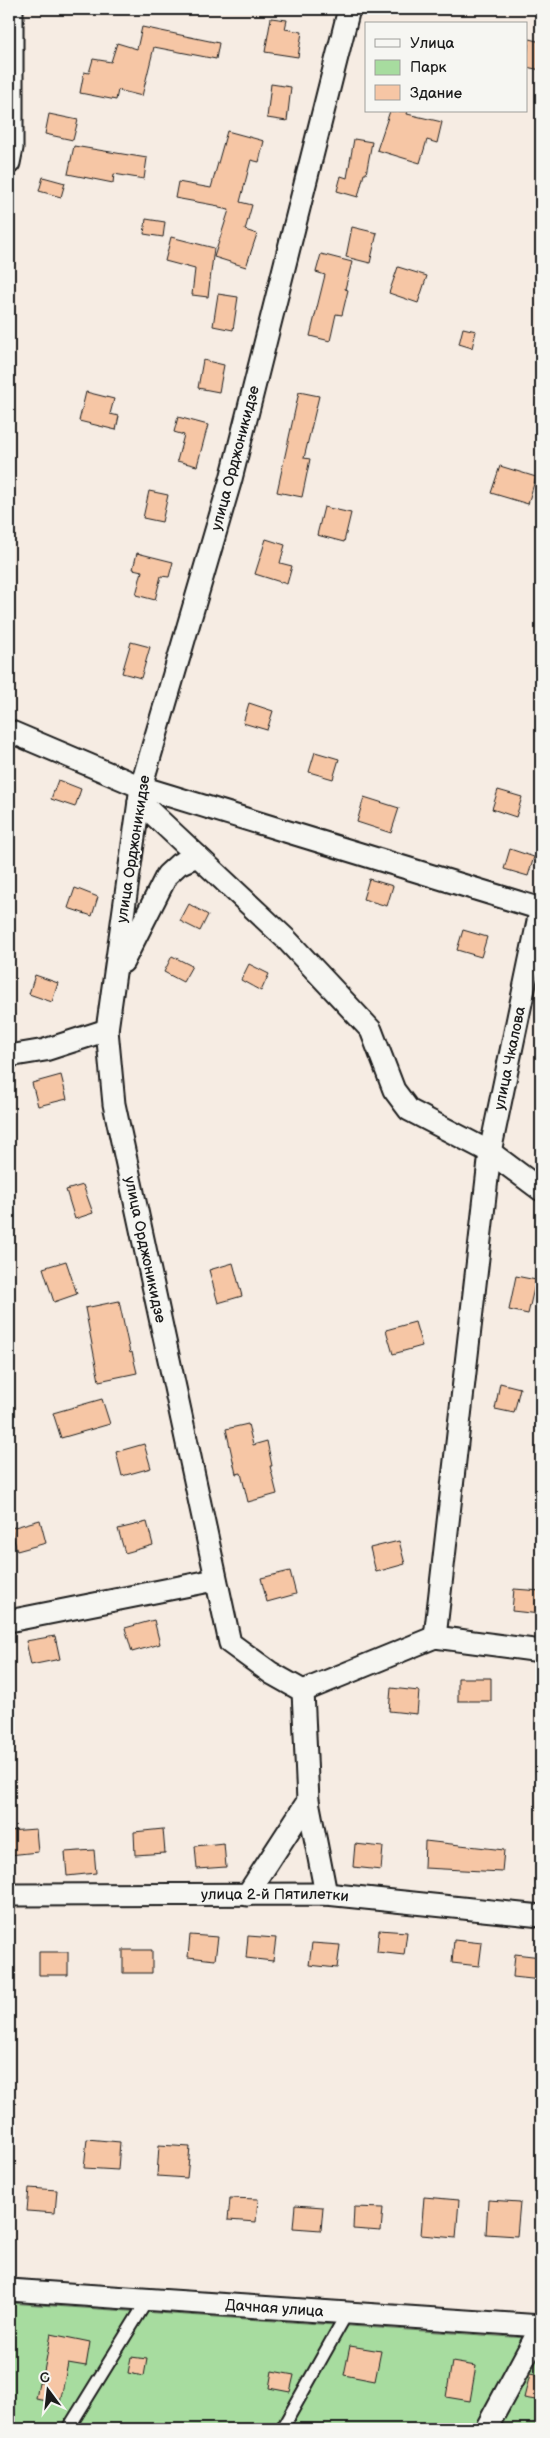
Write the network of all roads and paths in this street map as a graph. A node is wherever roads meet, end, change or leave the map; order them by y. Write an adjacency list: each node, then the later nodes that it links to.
1 (12, 9): 3 (street)
2 (349, 9): 5 (street, улица Орджоникидзе)
3 (9, 163)
4 (9, 731): 5 (street)
5 (140, 794): 6 (street); 7 (street); 8 (street, улица Орджоникидзе)
6 (197, 856): 8 (street); 11 (street)
7 (541, 908): 11 (street, улица Чкалова)
8 (114, 978): 9 (street, улица Орджоникидзе)
9 (107, 1030): 10 (street); 13 (street, улица Орджоникидзе)
10 (9, 1056)
11 (490, 1152): 12 (street); 15 (street, улица Чкалова)
12 (541, 1190)
13 (215, 1580): 14 (street); 17 (street, улица Орджоникидзе)
14 (9, 1621)
15 (435, 1637): 16 (street); 17 (street)
16 (541, 1651)
17 (303, 1691): 18 (street)
18 (308, 1801): 19 (street); 20 (street)
19 (246, 1894): 20 (street, улица 2-й Пятилетки); 21 (street, улица 2-й Пятилетки)
20 (326, 1894): 22 (street, улица 2-й Пятилетки)
21 (9, 1895)
22 (541, 1916)
23 (9, 2290): 24 (street, Дачная улица)
24 (148, 2299): 25 (street, Дачная улица); 27 (lane)
25 (346, 2313): 26 (street, Дачная улица); 28 (lane)
26 (541, 2327): 29 (street)
27 (68, 2429)
28 (282, 2429)
29 (486, 2429)

